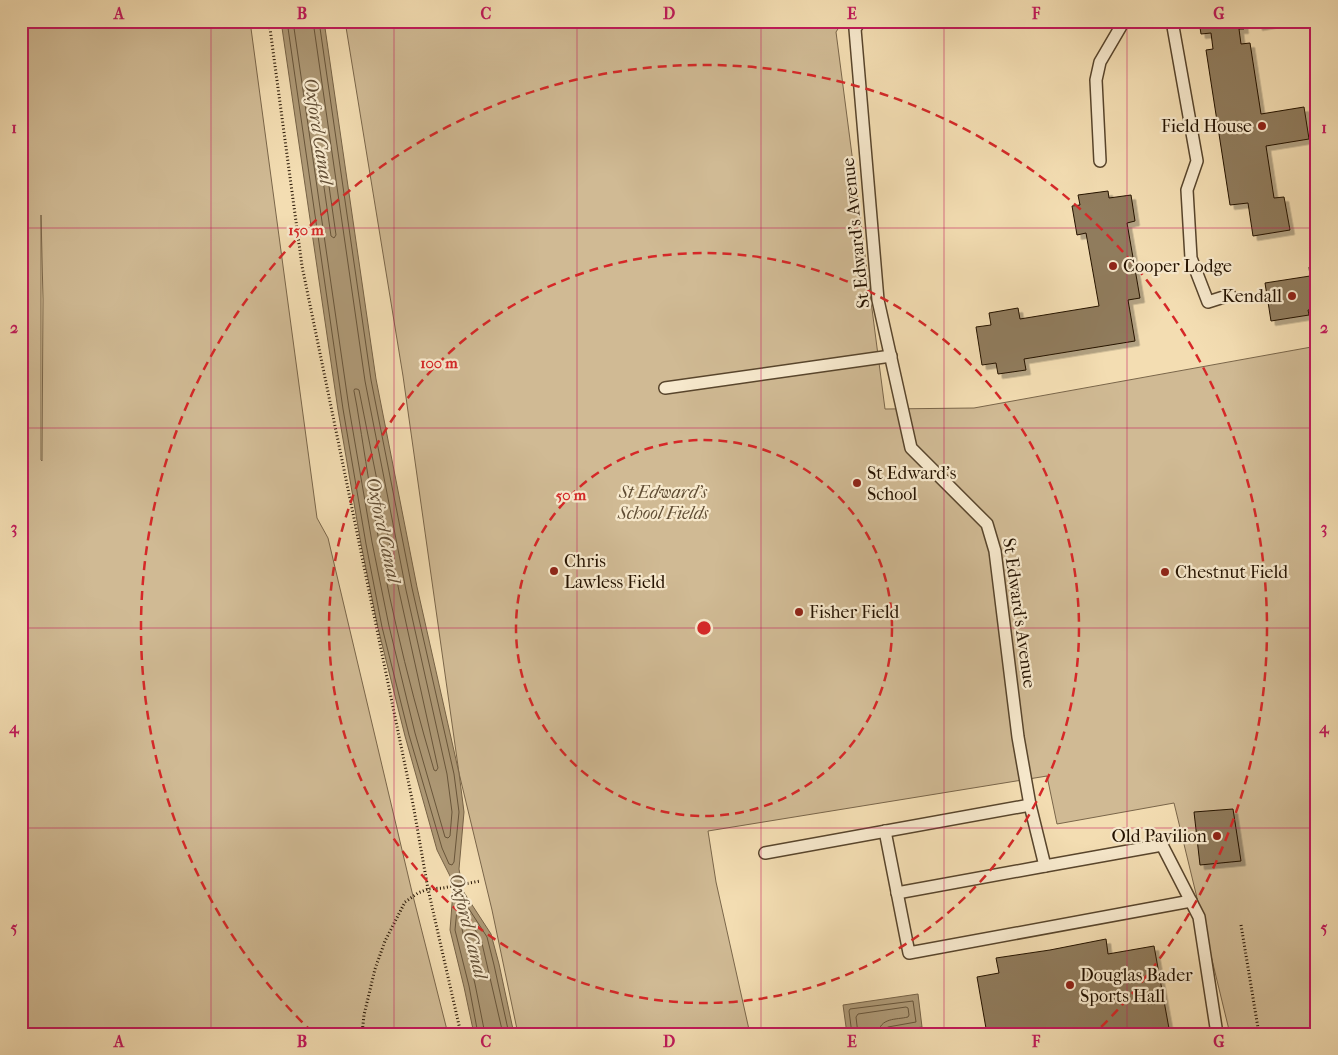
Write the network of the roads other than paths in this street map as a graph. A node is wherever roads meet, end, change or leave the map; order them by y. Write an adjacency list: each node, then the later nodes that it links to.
1 (860, 21): 6 (lane, St Edward's Avenue)
2 (1124, 21): 4 (lane)
3 (1172, 21): 5 (lane)
4 (1100, 161)
5 (1230, 295)
6 (891, 356): 7 (lane); 8 (lane, St Edward's Avenue)
7 (665, 388)
8 (1030, 806): 9 (lane); 11 (lane, St Edward's Avenue)
9 (885, 831): 10 (lane); 12 (lane)
10 (765, 853)
11 (1045, 866): 12 (lane); 13 (lane)
12 (897, 893): 13 (lane)
13 (1191, 901): 14 (lane)
14 (1217, 1034)

